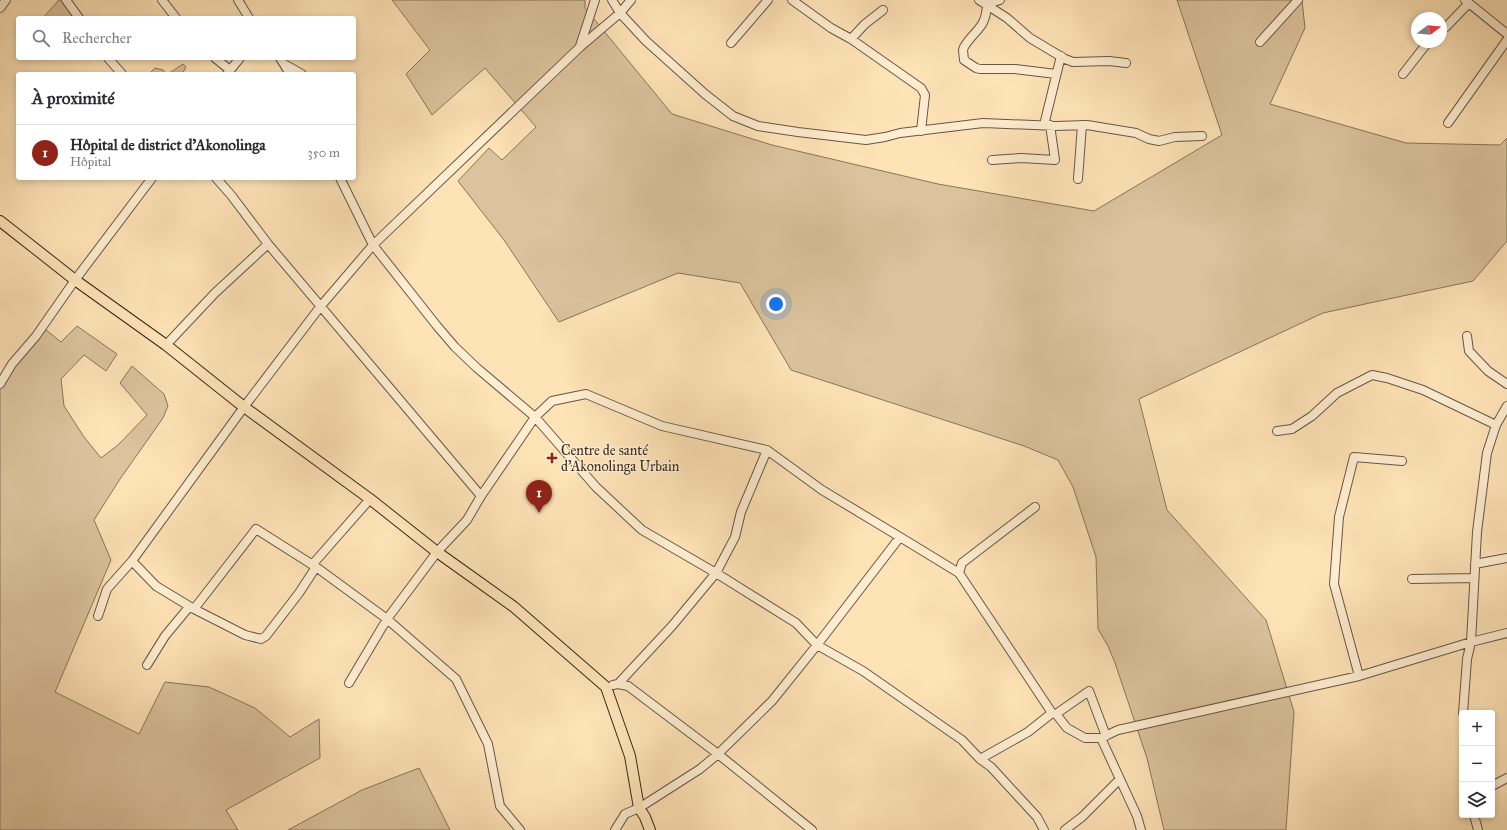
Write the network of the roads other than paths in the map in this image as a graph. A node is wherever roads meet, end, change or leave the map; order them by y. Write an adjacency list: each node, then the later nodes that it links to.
1 (6, 0): 15 (street)
2 (66, 0): 18 (street)
3 (162, 0): 19 (street)
4 (238, 0): 20 (street)
5 (595, 0): 27 (street)
6 (612, 0): 17 (street)
7 (631, 0): 17 (street)
8 (768, 0): 25 (street)
9 (792, 0): 23 (street)
10 (979, 0): 14 (street)
11 (1000, 0): 14 (street)
12 (1298, 0): 26 (street)
13 (1467, 1): 21 (street); 22 (street)
14 (987, 4): 29 (street); 39 (street)
15 (0, 8)
16 (883, 10): 23 (street)
17 (620, 13): 27 (street); 44 (street)
18 (78, 16)
19 (174, 16)
20 (248, 16)
21 (1447, 26)
22 (1507, 34)
23 (851, 39): 44 (street)
24 (1507, 40): 41 (street)
25 (731, 42)
26 (1260, 42)
27 (580, 47): 53 (street)
28 (1423, 48): 40 (street)
29 (1061, 56): 34 (street); 39 (street)
30 (110, 60): 35 (street)
31 (217, 60): 36 (street)
32 (238, 60): 36 (street)
33 (282, 61): 37 (street); 38 (street)
34 (1126, 63)
35 (120, 72)
36 (228, 72)
37 (289, 72)
38 (299, 72)
39 (1056, 74): 42 (street)
40 (1403, 74)
41 (1448, 123)
42 (1047, 125): 43 (street); 44 (street); 46 (street)
43 (1082, 125): 45 (street); 47 (street)
44 (921, 131)
45 (1202, 136)
46 (992, 160)
47 (1078, 179)
48 (150, 180): 54 (street)
49 (221, 180): 52 (street)
50 (341, 180): 53 (street)
51 (0, 221): 54 (main road)
52 (268, 244): 55 (street); 57 (street)
53 (373, 245): 55 (street); 62 (street)
54 (75, 280): 57 (main road); 58 (street)
55 (320, 307): 61 (street); 67 (street)
56 (1467, 336): 59 (street)
57 (166, 345): 61 (main road)
58 (0, 384)
59 (1507, 384)
60 (1507, 406): 63 (street)
61 (244, 407): 68 (main road); 73 (street)
62 (535, 417): 65 (street); 67 (street); 76 (street)
63 (1496, 425): 64 (street); 74 (street)
64 (1277, 431)
65 (767, 450): 70 (street); 76 (street)
66 (1402, 461): 89 (street)
67 (481, 496): 71 (street)
68 (370, 500): 71 (main road); 75 (street)
69 (1035, 507): 77 (street)
70 (900, 537): 77 (street); 85 (street)
71 (437, 552): 82 (street); 92 (main road)
72 (1507, 558): 74 (street)
73 (132, 560): 80 (street); 81 (street)
74 (1475, 564): 78 (street)
75 (314, 566): 80 (street); 80 (street); 82 (street)
76 (716, 573): 85 (street); 91 (street)
77 (959, 573): 94 (street)
78 (1474, 578): 79 (street); 84 (street)
79 (1412, 579)
80 (192, 608): 88 (street)
81 (98, 616)
82 (387, 619): 90 (street); 103 (street)
83 (1507, 633): 84 (street)
84 (1471, 642): 86 (street); 87 (street)
85 (817, 645): 96 (street); 97 (street)
86 (1456, 647): 87 (street); 89 (street)
87 (1467, 659): 93 (street)
88 (147, 665)
89 (1359, 676): 95 (street)
90 (349, 683)
91 (618, 684): 92 (street); 96 (street)
92 (606, 687): 101 (main road)
93 (1463, 710)
94 (1054, 714): 95 (street); 95 (street); 97 (street)
95 (1103, 737): 99 (street)
96 (718, 754): 101 (street); 106 (street)
97 (980, 759): 107 (street)
98 (1507, 778): 100 (street)
99 (1120, 779): 108 (street); 109 (street)
100 (1495, 784)
101 (639, 808): 104 (street); 105 (main road)
102 (1475, 818): 110 (street)
103 (520, 830)
104 (615, 830)
105 (650, 830)
106 (812, 830)
107 (1044, 830)
108 (1065, 830)
109 (1141, 830)
110 (1478, 830)

